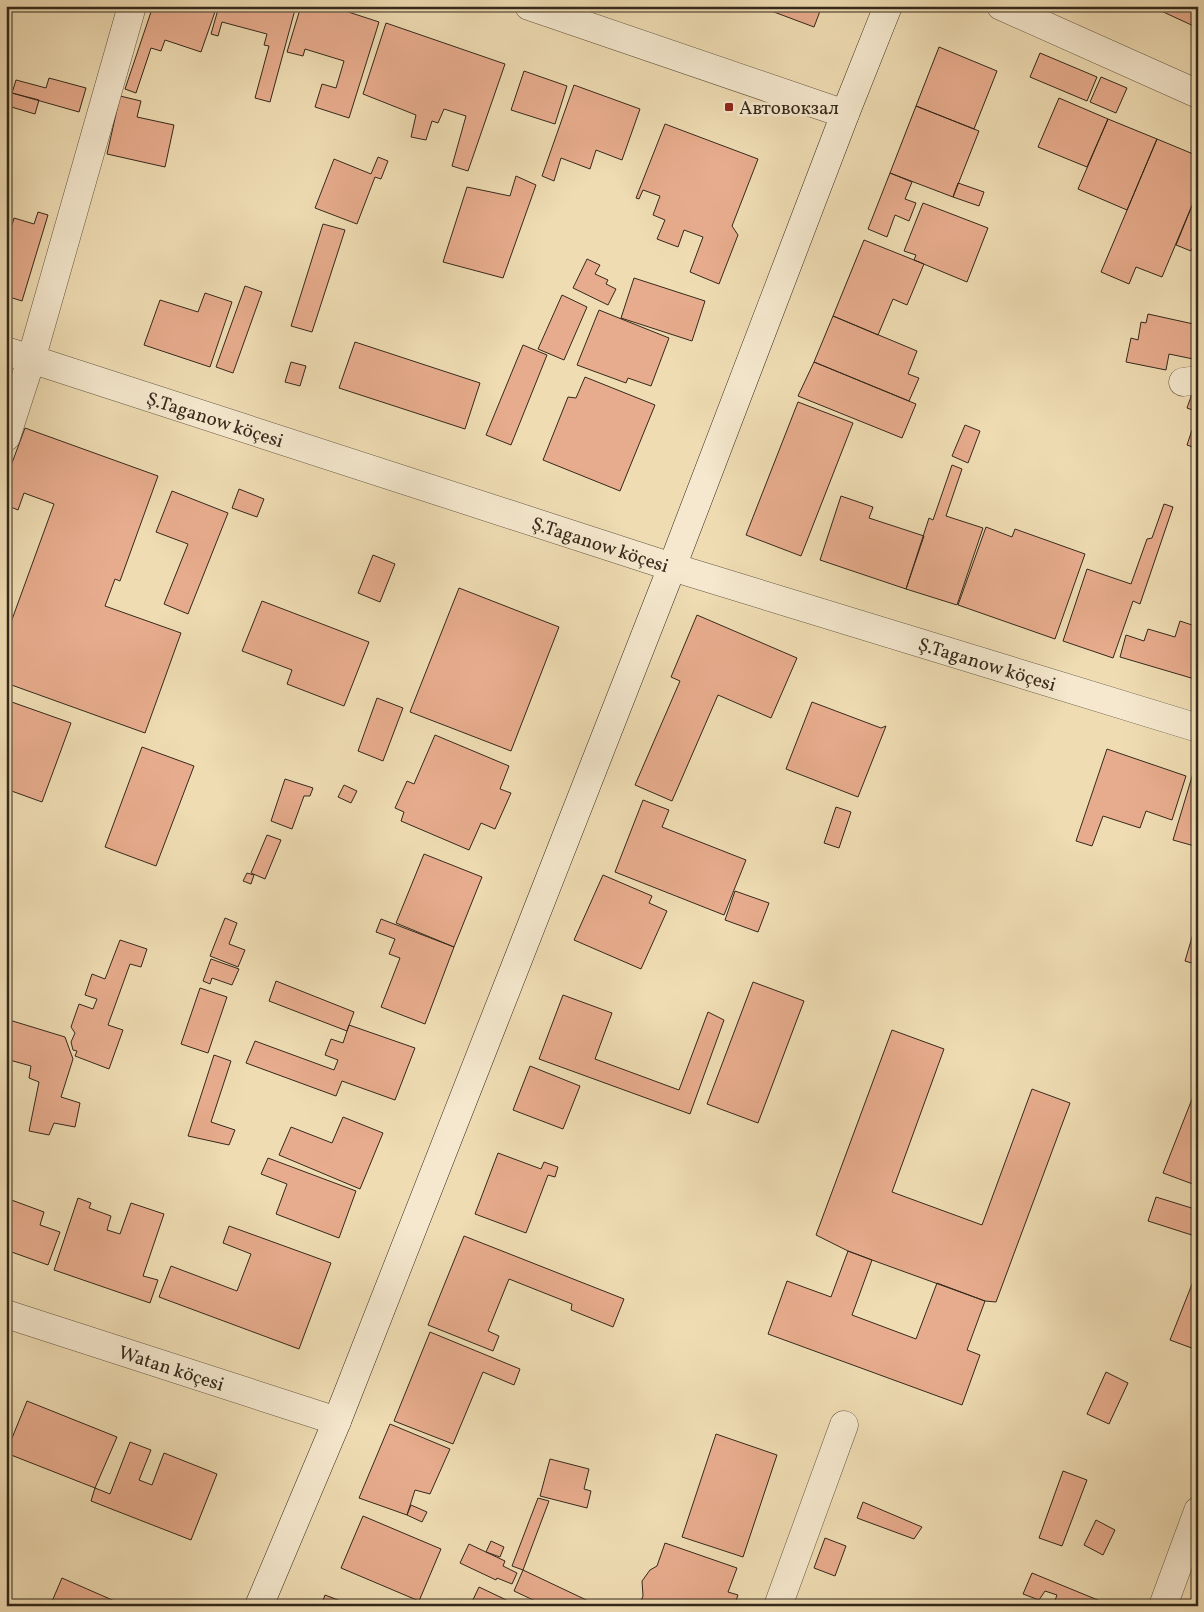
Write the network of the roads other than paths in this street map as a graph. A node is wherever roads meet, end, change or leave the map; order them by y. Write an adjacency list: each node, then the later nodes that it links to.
1 (132, 6): 7 (street)
2 (529, 6): 6 (street)
3 (888, 6): 6 (street)
4 (1001, 6): 5 (street)
5 (1198, 94)
6 (845, 114): 9 (street)
7 (19, 356): 8 (street); 9 (street, Ş.Taganow köçesi)
8 (6, 438)
9 (672, 567): 10 (street, Ş.Taganow köçesi); 12 (street)
10 (1198, 728)
11 (6, 1314): 12 (street, Watan köçesi)
12 (337, 1421): 15 (street)
13 (844, 1425): 16 (street)
14 (1197, 1514): 17 (street)
15 (259, 1606)
16 (778, 1606)
17 (1163, 1606)

